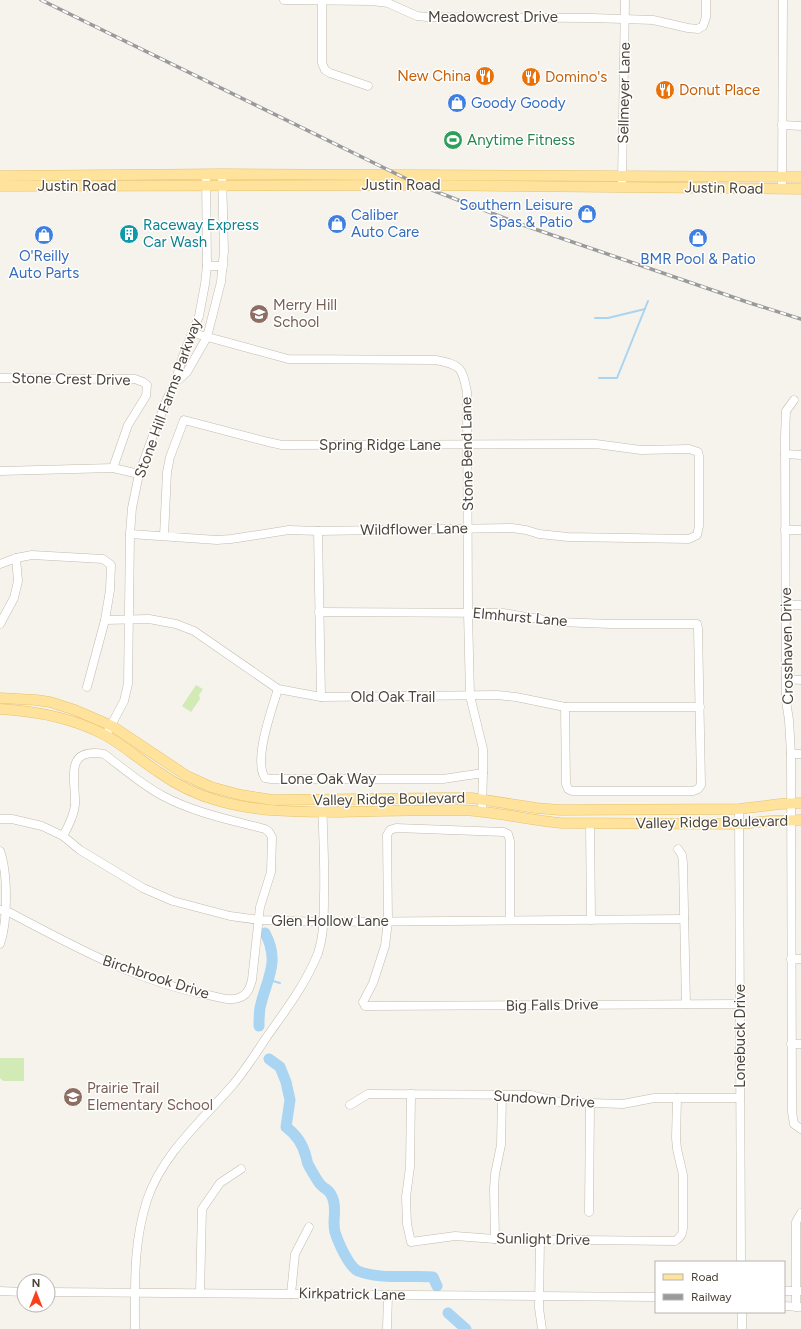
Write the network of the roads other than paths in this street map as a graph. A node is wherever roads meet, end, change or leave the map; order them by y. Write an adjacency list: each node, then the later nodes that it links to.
1 (284, 0): 2 (street, Meadowcrest Drive)
2 (322, 0): 6 (street, Meadowcrest Drive); 7 (street)
3 (625, 0): 6 (street, Sellmeyer Lane)
4 (706, 0): 6 (street, Meadowcrest Drive)
5 (783, 0): 8 (street)
6 (625, 20): 13 (street, Sellmeyer Lane)
7 (368, 86)
8 (782, 125): 9 (street); 15 (street)
9 (801, 126)
10 (206, 174): 11 (main road, Justin Road); 17 (main road, Justin Road); 18 (street, Stone Hill Farms Parkway)
11 (222, 174): 13 (main road, Justin Road); 19 (street)
12 (0, 176): 17 (main road, Justin Road)
13 (622, 176): 14 (main road, Justin Road); 21 (street, Sellmeyer Lane)
14 (734, 177): 15 (main road, Justin Road); 22 (main road)
15 (782, 177): 16 (main road, Justin Road); 23 (street)
16 (801, 177)
17 (81, 181): 18 (main road, Justin Road); 20 (main road, Justin Road)
18 (206, 185): 19 (main road, Justin Road); 25 (street, Stone Hill Farms Parkway)
19 (222, 185): 21 (main road, Justin Road); 26 (street)
20 (0, 186)
21 (622, 187): 22 (main road, Justin Road)
22 (690, 187): 23 (main road, Justin Road)
23 (782, 189): 24 (main road, Justin Road)
24 (801, 189)
25 (207, 266): 26 (street); 27 (street, Stone Hill Farms Parkway)
26 (223, 266): 28 (street)
27 (193, 333): 28 (street, Stone Bend Lane); 30 (street, Stone Hill Farms Parkway)
28 (207, 337): 30 (street); 32 (street, Stone Bend Lane)
29 (0, 378): 35 (street, Stone Crest Drive)
30 (175, 383): 37 (street, Stone Hill Farms Parkway)
31 (794, 400): 33 (street, Crosshaven Drive)
32 (468, 445): 38 (street, Stone Bend Lane); 43 (street, Spring Ridge Lane); 44 (street, Spring Ridge Lane)
33 (785, 454): 34 (street); 39 (street, Crosshaven Drive)
34 (801, 455)
35 (113, 468): 36 (street); 37 (street)
36 (0, 471)
37 (139, 474): 42 (street, Stone Hill Farms Parkway)
38 (468, 528): 41 (street, Wildflower Lane); 43 (street, Wildflower Lane); 50 (street, Stone Bend Lane)
39 (785, 530): 40 (street); 47 (street, Crosshaven Drive)
40 (801, 530)
41 (318, 531): 44 (street, Wildflower Lane); 49 (street)
42 (130, 534): 44 (street, Wildflower Lane); 52 (street, Stone Hill Farms Parkway)
43 (697, 535)
44 (164, 536)
45 (16, 558): 46 (street); 51 (street); 53 (street)
46 (0, 564)
47 (786, 605): 48 (street); 54 (street, Crosshaven Drive)
48 (801, 605)
49 (319, 612): 50 (street, Elmhurst Lane); 59 (street)
50 (468, 612): 58 (street, Stone Bend Lane); 62 (street, Elmhurst Lane)
51 (105, 620): 52 (street, Old Oak Trail); 56 (street)
52 (130, 620): 57 (street, Old Oak Trail); 64 (street, Stone Hill Farms Parkway)
53 (0, 624)
54 (786, 679): 55 (street); 66 (street, Crosshaven Drive)
55 (801, 680)
56 (87, 687)
57 (278, 690): 59 (street, Old Oak Trail); 68 (street, Lone Oak Way)
58 (470, 696): 59 (street, Old Oak Trail); 61 (street, Old Oak Trail); 68 (street, Stone Bend Lane)
59 (321, 697)
60 (0, 698): 64 (main road, Valley Ridge Boulevard)
61 (565, 707): 62 (street, Old Oak Trail); 62 (street)
62 (700, 707)
63 (0, 709): 65 (main road, Valley Ridge Boulevard)
64 (112, 726): 65 (street, Stone Hill Farms Parkway); 70 (main road, Valley Ridge Boulevard)
65 (105, 736): 74 (main road, Valley Ridge Boulevard)
66 (791, 754): 67 (street); 71 (street, Crosshaven Drive)
67 (801, 754)
68 (483, 773): 69 (street, Stone Bend Lane)
69 (482, 799): 70 (main road, Valley Ridge Boulevard); 72 (main road, Valley Ridge Boulevard); 73 (street, Stone Bend Lane)
70 (322, 800): 74 (street)
71 (796, 803): 72 (main road, Valley Ridge Boulevard); 76 (street, Crosshaven Drive)
72 (740, 809): 78 (street, Lonebuck Drive)
73 (482, 811): 74 (main road, Valley Ridge Boulevard); 77 (main road, Valley Ridge Boulevard)
74 (323, 812): 90 (street)
75 (0, 819): 79 (street, Glen Hollow Lane)
76 (796, 820): 78 (main road, Valley Ridge Boulevard); 82 (street, Crosshaven Drive)
77 (590, 823): 78 (main road, Valley Ridge Boulevard); 88 (street)
78 (740, 824): 95 (street, Lonebuck Drive)
79 (63, 836): 86 (street, Glen Hollow Lane); 86 (street, Birchbrook Drive)
80 (678, 849): 85 (street)
81 (0, 851): 84 (street)
82 (792, 874): 83 (street); 92 (street, Crosshaven Drive)
83 (801, 874)
84 (2, 910): 86 (street, Birchbrook Drive); 91 (street)
85 (684, 919): 88 (street, Glen Hollow Lane); 94 (street)
86 (259, 920): 90 (street, Glen Hollow Lane)
87 (510, 920): 88 (street, Glen Hollow Lane); 89 (street, Glen Hollow Lane); 89 (street)
88 (591, 920)
89 (388, 921): 90 (street, Glen Hollow Lane); 94 (street, Big Falls Drive)
90 (324, 922): 117 (street)
91 (0, 944)
92 (791, 959): 93 (street); 96 (street, Crosshaven Drive)
93 (801, 959)
94 (686, 1004): 95 (street, Big Falls Drive)
95 (740, 1004): 101 (street, Lonebuck Drive)
96 (791, 1044): 97 (street); 104 (street, Crosshaven Drive)
97 (801, 1044)
98 (411, 1094): 99 (street, Sundown Drive); 103 (street, Sundown Drive); 109 (street, Sunlight Drive)
99 (502, 1095): 102 (street, Sundown Drive); 109 (street)
100 (677, 1098): 101 (street, Sundown Drive); 102 (street, Sundown Drive); 110 (street, Sunlight Drive)
101 (740, 1098): 111 (street, Lonebuck Drive)
102 (590, 1103): 106 (street)
103 (350, 1105)
104 (801, 1129)
105 (241, 1169): 118 (street)
106 (590, 1212)
107 (801, 1213): 113 (street)
108 (310, 1227): 119 (street)
109 (495, 1239): 110 (street, Sunlight Drive)
110 (540, 1239): 121 (street)
111 (741, 1261)
112 (785, 1290): 113 (street)
113 (798, 1291): 124 (street)
114 (0, 1292): 115 (street)
115 (16, 1292)
116 (56, 1292): 117 (street, Kirkpatrick Lane)
117 (135, 1292): 118 (street, Kirkpatrick Lane); 126 (street)
118 (200, 1293): 119 (street, Kirkpatrick Lane)
119 (291, 1294): 120 (street, Kirkpatrick Lane)
120 (388, 1295): 121 (street, Kirkpatrick Lane); 127 (street)
121 (540, 1296): 122 (street, Kirkpatrick Lane); 128 (street)
122 (655, 1297)
123 (785, 1306): 124 (street)
124 (799, 1307)
125 (742, 1313): 129 (street)
126 (135, 1329)
127 (387, 1329)
128 (542, 1329)
129 (742, 1329)

